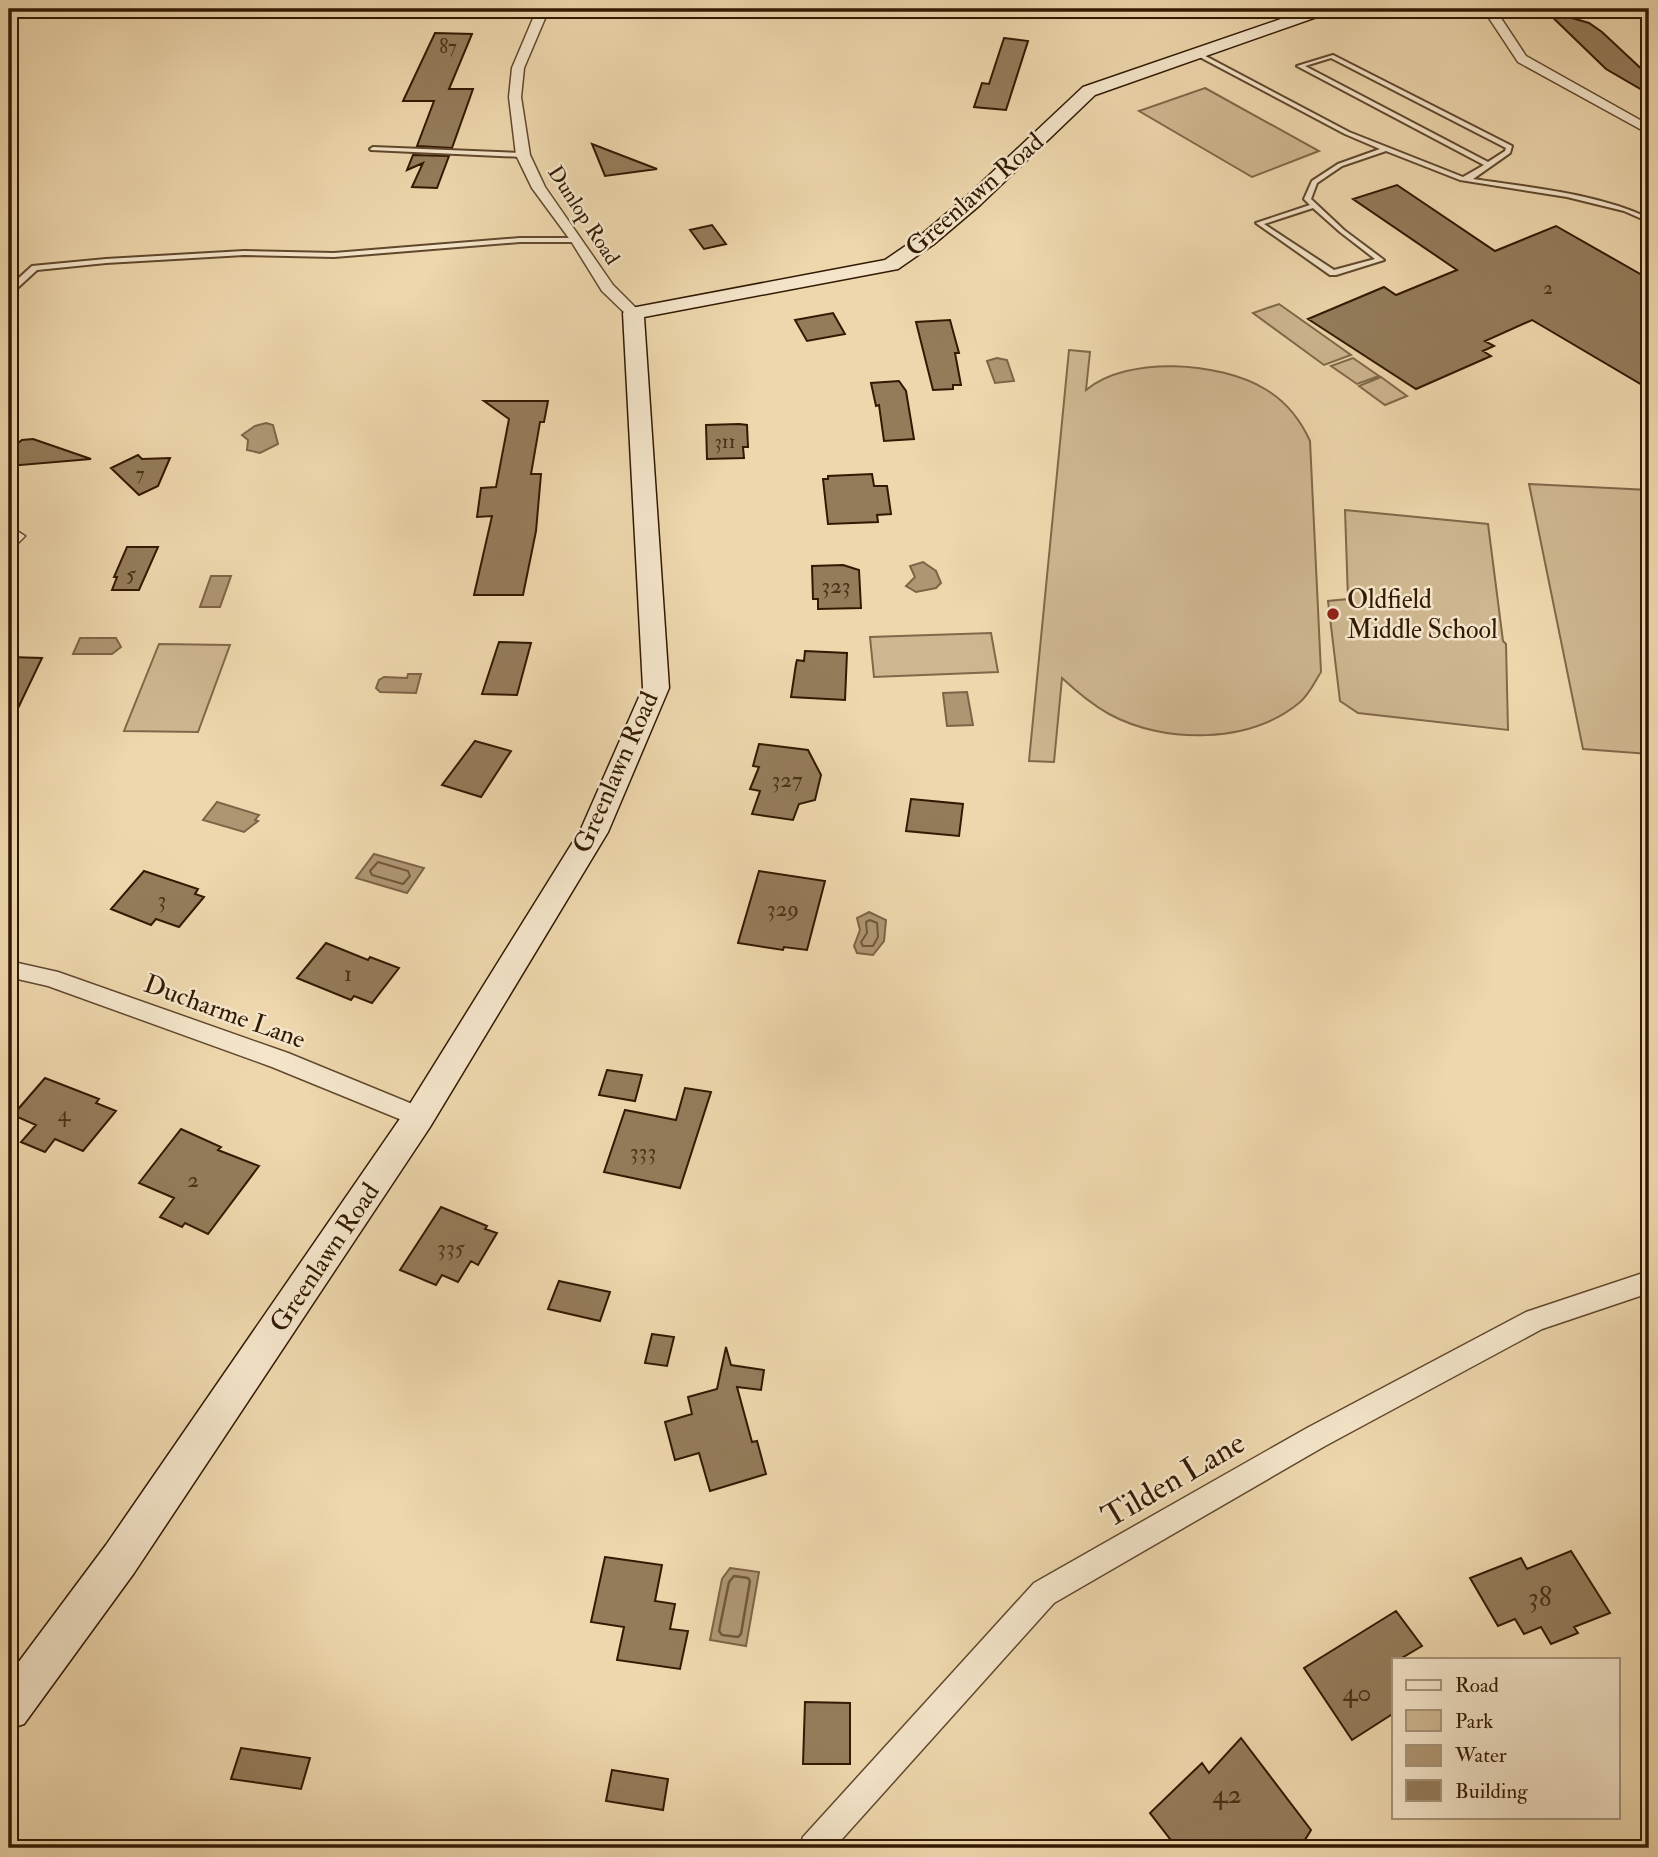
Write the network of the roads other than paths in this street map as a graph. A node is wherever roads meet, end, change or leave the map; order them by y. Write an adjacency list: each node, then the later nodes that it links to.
1 (543, 9): 8 (street, Dunlop Road)
2 (1325, 9): 4 (main road, Greenlawn Road)
3 (1489, 9): 5 (street)
4 (1196, 53): 7 (lane); 15 (main road, Greenlawn Road)
5 (1649, 130)
6 (373, 149): 8 (lane)
7 (1385, 149): 10 (lane); 11 (lane)
8 (523, 155): 13 (street, Dunlop Road)
9 (1488, 165): 9 (lane); 10 (lane)
10 (1466, 180): 12 (lane)
11 (1314, 206): 11 (lane)
12 (1649, 220)
13 (577, 240): 14 (lane); 15 (street, Dunlop Road)
14 (9, 291)
15 (633, 313): 17 (main road, Greenlawn Road)
16 (9, 969): 17 (street, Ducharme Lane)
17 (419, 1116): 19 (main road, Greenlawn Road)
18 (1649, 1282): 20 (street, Tilden Lane)
19 (9, 1709)
20 (814, 1848)

